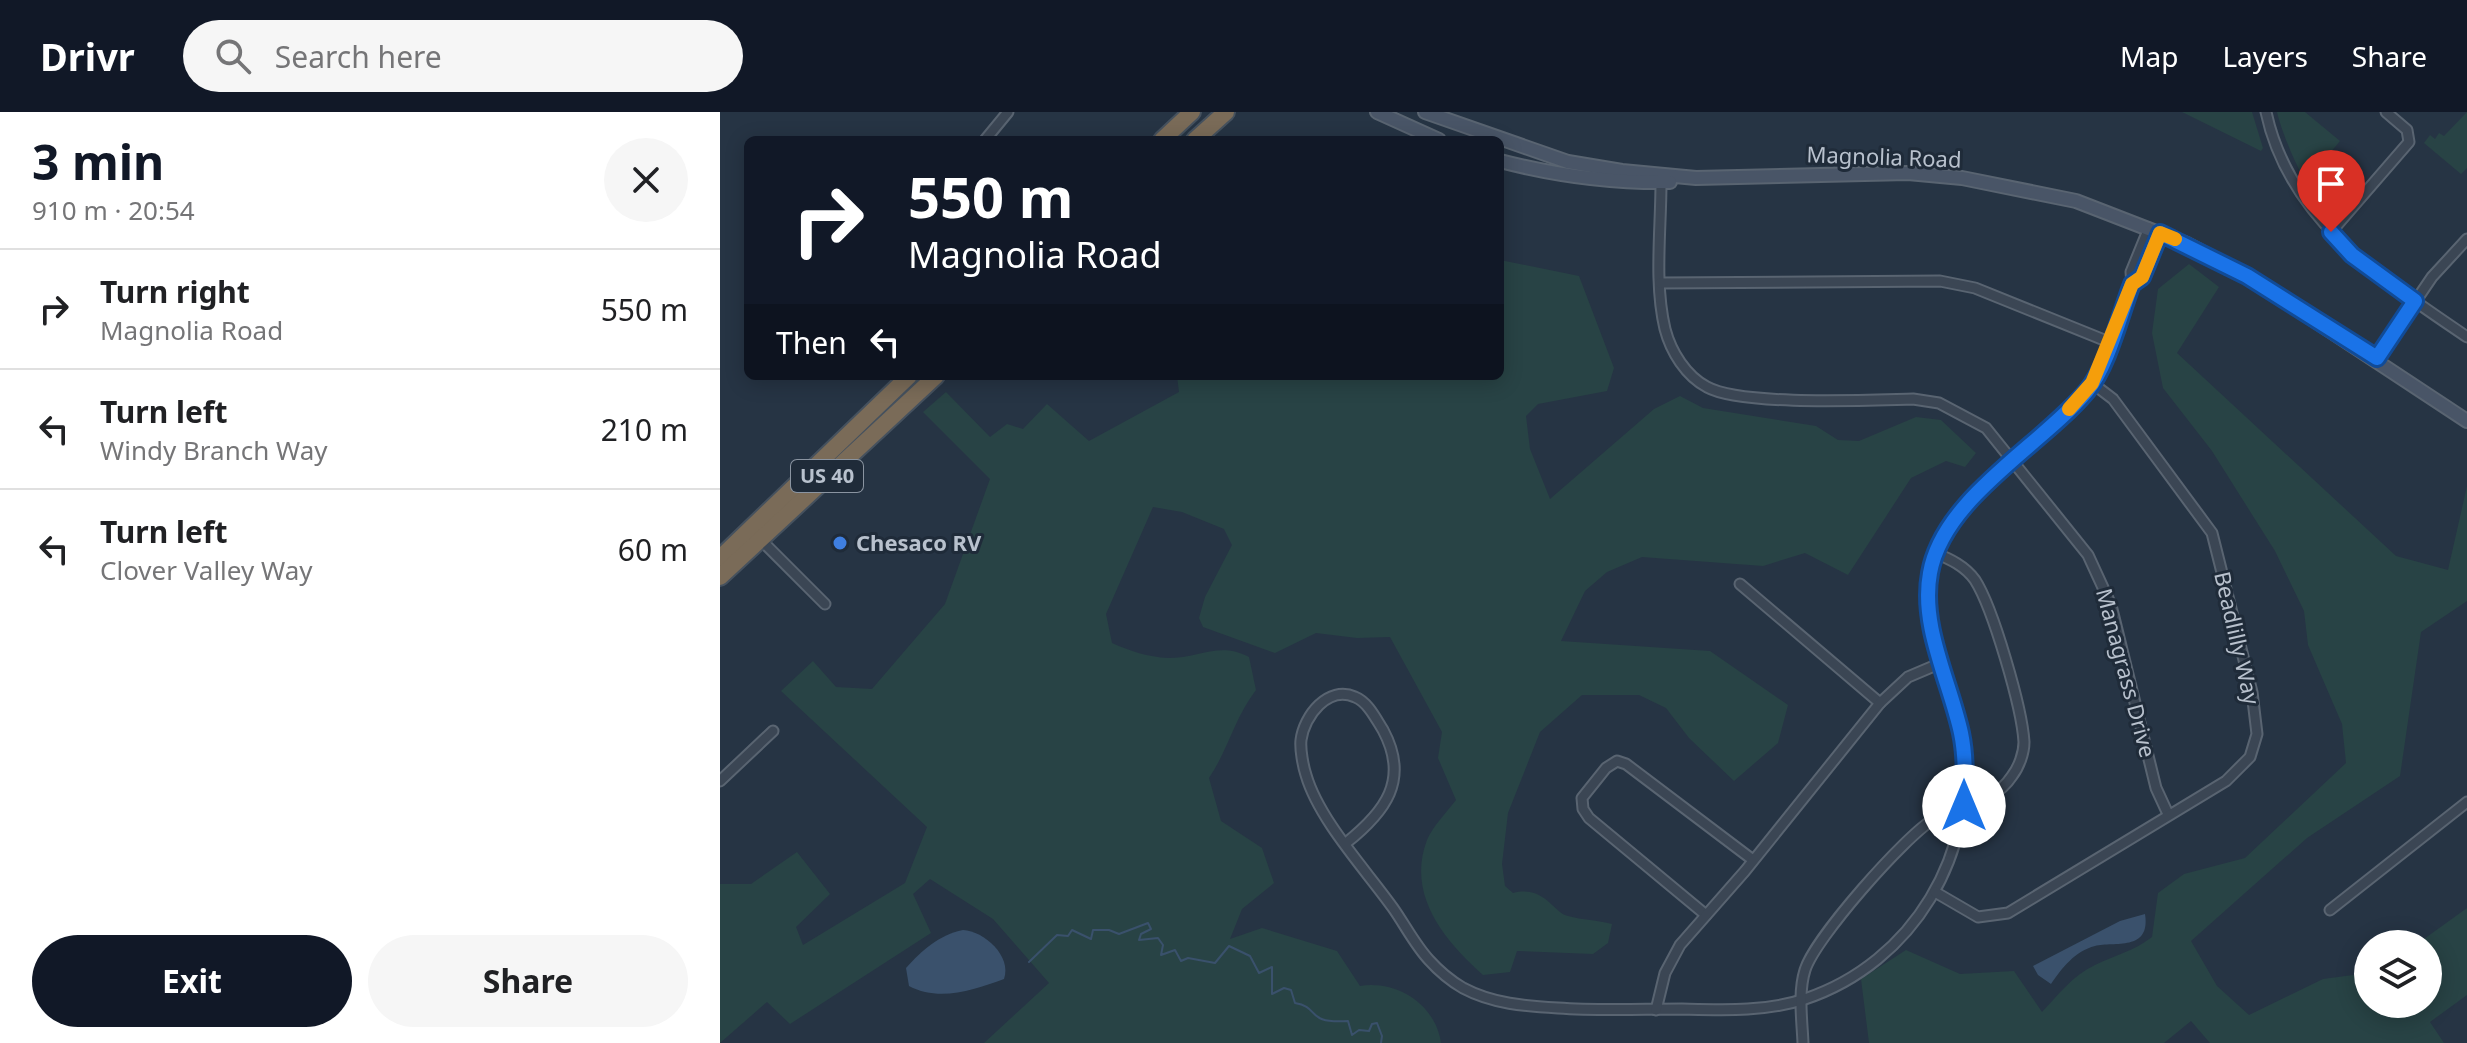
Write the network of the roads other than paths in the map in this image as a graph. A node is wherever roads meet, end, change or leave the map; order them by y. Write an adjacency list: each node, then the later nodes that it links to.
1 (1008, 112): 8 (street)
2 (1192, 112): 9 (highway)
3 (1226, 112): 10 (highway)
4 (1377, 112): 11 (main road)
5 (1425, 112): 12 (main road, Magnolia Road)
6 (2266, 112): 18 (street)
7 (2386, 112): 18 (street)
8 (988, 136)
9 (1166, 136)
10 (1199, 136)
11 (1430, 136)
12 (1494, 136)
13 (1504, 140): 15 (main road, Magnolia Road)
14 (1504, 162): 16 (main road, Magnolia Road)
15 (1765, 175): 16 (main road, Magnolia Road); 17 (main road, Magnolia Road)
16 (1661, 183): 20 (street, Managrass Drive)
17 (2154, 231): 23 (street); 24 (main road, Magnolia Road)
18 (2331, 232): 21 (street)
19 (2467, 239): 21 (street)
20 (1660, 283): 23 (street); 29 (street, Managrass Drive)
21 (2415, 301): 22 (street); 24 (street)
22 (2467, 337)
23 (2109, 342): 27 (street)
24 (2377, 358): 28 (main road, Magnolia Road)
25 (905, 380): 32 (highway, US 40)
26 (932, 380): 30 (highway, US 40)
27 (2092, 383): 29 (street); 42 (street, Beadlilly Way)
28 (2467, 421)
29 (2014, 461): 31 (street); 42 (street, Managrass Drive)
30 (760, 539): 33 (highway, US 40); 35 (street)
31 (1935, 553): 36 (street); 41 (street)
32 (720, 558)
33 (720, 577)
34 (1740, 584): 37 (street)
35 (825, 604)
36 (1941, 663): 37 (street); 41 (street)
37 (1880, 703): 44 (street)
38 (773, 731): 39 (street)
39 (720, 781)
40 (2467, 802): 46 (street)
41 (1964, 806): 45 (street); 48 (street)
42 (2168, 814): 45 (street, Beadlilly Way)
43 (1346, 843): 43 (street); 49 (street)
44 (1753, 860): 47 (street); 47 (street)
45 (1935, 892): 48 (street)
46 (2330, 910)
47 (1706, 915): 49 (street)
48 (1802, 1000): 49 (street); 50 (street)
49 (1656, 1010)
50 (1803, 1043)

